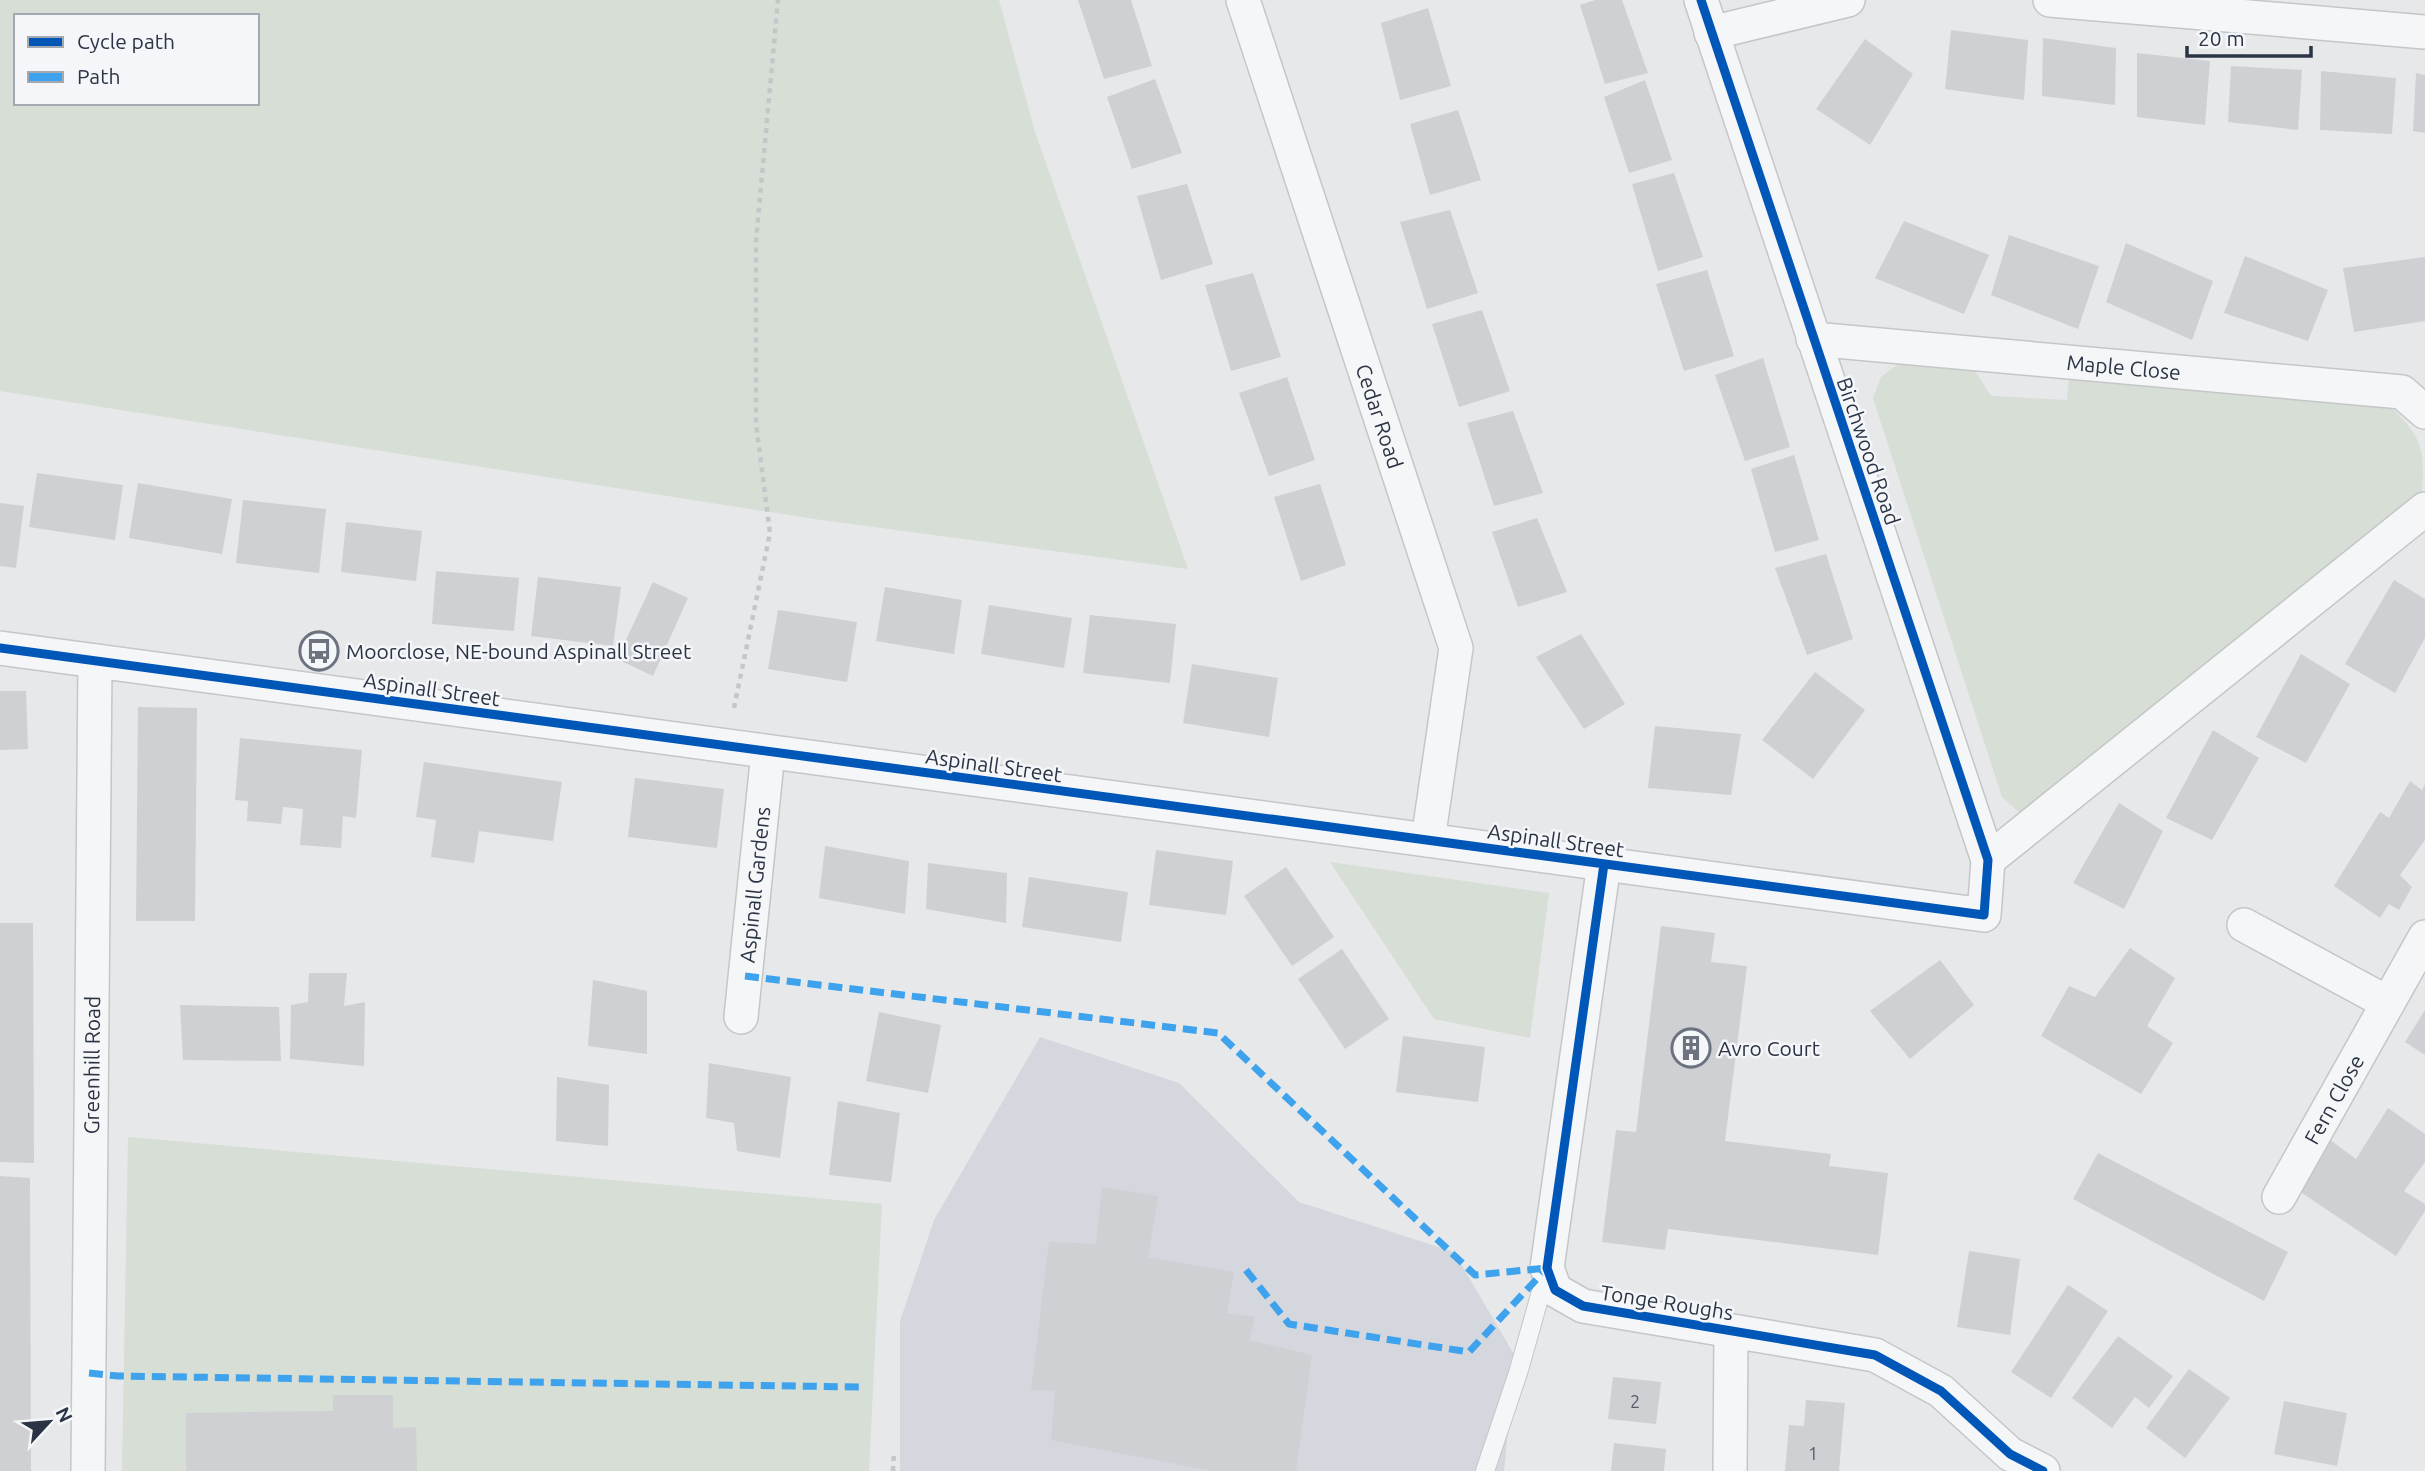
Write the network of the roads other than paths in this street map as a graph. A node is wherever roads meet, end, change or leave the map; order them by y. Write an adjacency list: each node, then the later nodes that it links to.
1 (1243, 0): 13 (street, Cedar Road)
2 (1701, 0): 6 (street, Birchwood Road)
3 (1848, 0): 6 (street)
4 (2067, 1): 5 (street)
5 (2425, 32)
6 (1711, 33): 7 (street, Birchwood Road)
7 (1813, 339): 8 (street, Maple Close); 14 (street, Birchwood Road)
8 (2425, 412)
9 (2425, 509): 14 (street)
10 (0, 648): 11 (street, Aspinall Street)
11 (94, 661): 12 (street, Aspinall Street); 24 (street, Greenhill Road)
12 (768, 752): 13 (street, Aspinall Street); 20 (street, Aspinall Gardens)
13 (1428, 840): 15 (street, Aspinall Street)
14 (1988, 860): 16 (street, Birchwood Road)
15 (1604, 864): 16 (street, Aspinall Street); 22 (street)
16 (1984, 915)
17 (2244, 925): 19 (street)
18 (2425, 937): 19 (street, Fern Close)
19 (2388, 1003): 21 (street, Fern Close)
20 (741, 1017)
21 (2279, 1197)
22 (1548, 1268): 23 (street, Tonge Roughs); 25 (lane)
23 (1731, 1331): 26 (street); 27 (street, Tonge Roughs)
24 (88, 1471)
25 (1485, 1471)
26 (1730, 1471)
27 (2043, 1471)

